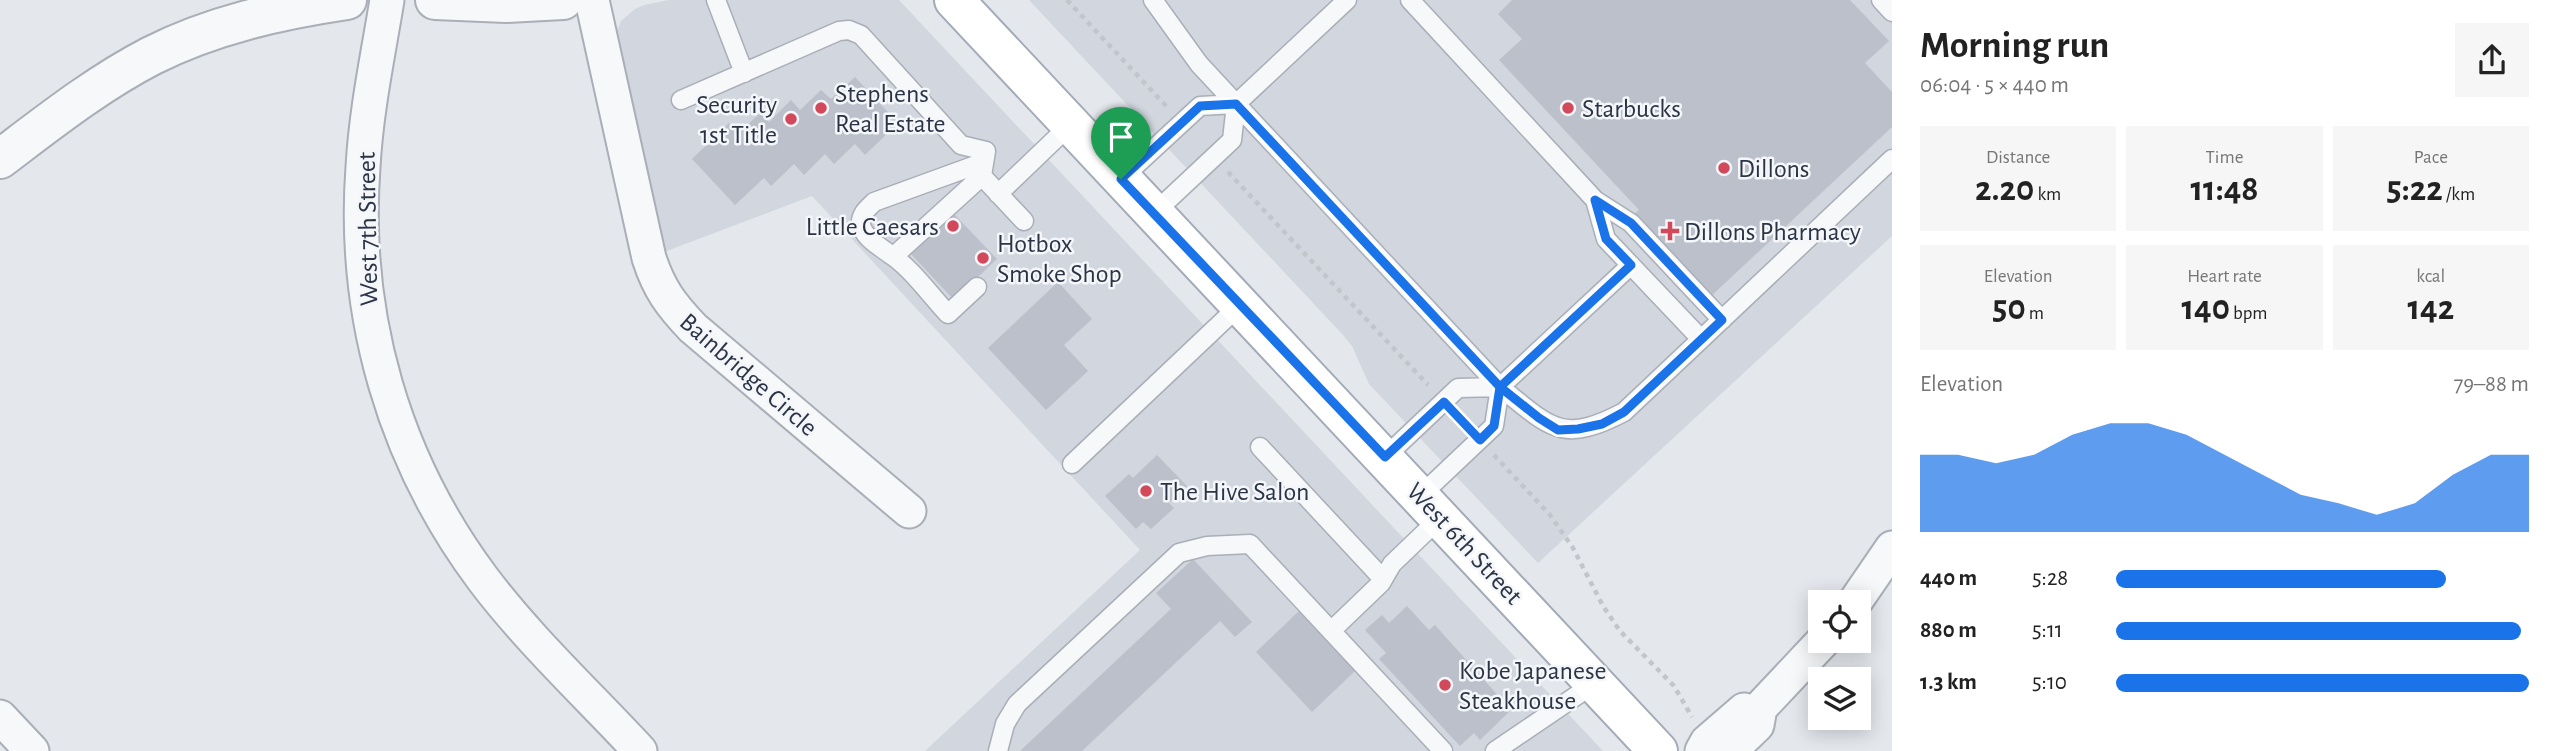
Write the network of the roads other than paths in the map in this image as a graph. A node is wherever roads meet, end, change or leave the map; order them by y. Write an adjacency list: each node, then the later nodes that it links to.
1 (347, 0): 17 (street)
2 (387, 0): 48 (street, West 7th Street)
3 (436, 0): 4 (street)
4 (563, 0)
5 (592, 0): 36 (street, Bainbridge Circle)
6 (716, 0): 13 (lane)
7 (954, 0): 16 (main road, West 6th Street)
8 (1153, 0): 15 (lane)
9 (1881, 0): 12 (lane)
10 (1344, 1): 15 (lane)
11 (1413, 1): 22 (lane)
12 (1892, 12)
13 (744, 73): 14 (lane); 19 (lane)
14 (681, 100)
15 (1236, 104): 20 (lane); 23 (lane); 31 (lane)
16 (1070, 125): 20 (main road, West 6th Street); 21 (lane)
17 (0, 159)
18 (1892, 159): 29 (lane)
19 (983, 169): 21 (lane); 25 (lane); 25 (lane)
20 (1121, 179): 23 (main road, West 6th Street)
21 (998, 194): 24 (lane)
22 (1595, 200): 26 (lane); 29 (lane)
23 (1153, 214): 28 (main road, West 6th Street)
24 (1024, 221)
25 (894, 256): 27 (lane)
26 (1631, 265): 30 (lane); 31 (lane)
27 (977, 287)
28 (1240, 305): 33 (main road, West 6th Street); 34 (lane)
29 (1722, 320): 30 (lane)
30 (1701, 339): 31 (lane)
31 (1500, 387): 33 (lane); 35 (lane)
32 (1260, 447): 38 (lane)
33 (1385, 457): 35 (main road, West 6th Street)
34 (1072, 464)
35 (1430, 507): 38 (lane); 42 (main road, West 6th Street)
36 (909, 511)
37 (1892, 548): 39 (street)
38 (1383, 579): 40 (lane)
39 (1863, 590)
40 (1331, 631): 49 (lane); 50 (lane)
41 (1812, 653): 43 (street)
42 (1595, 683): 46 (lane); 51 (main road, West 6th Street)
43 (1760, 708): 45 (street); 52 (street)
44 (0, 717): 47 (street)
45 (1699, 736)
46 (1501, 750)
47 (32, 751)
48 (640, 751)
49 (998, 751)
50 (1443, 751)
51 (1658, 751)
52 (1730, 751)

